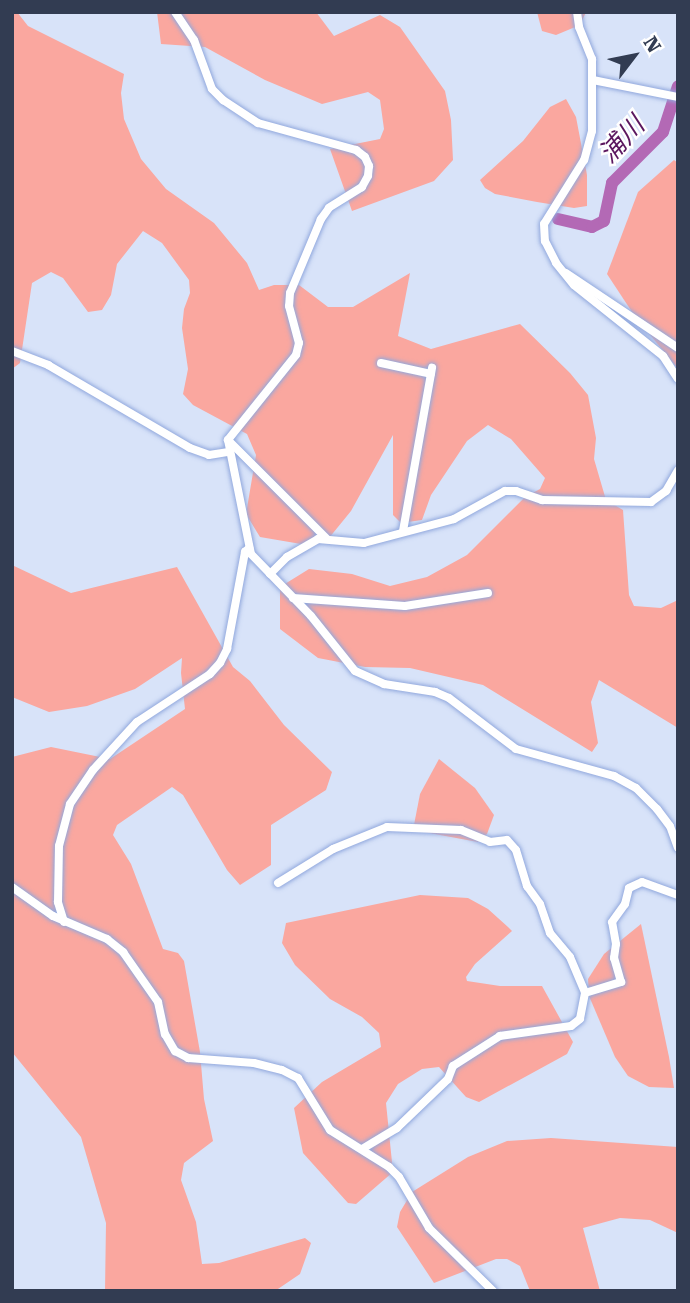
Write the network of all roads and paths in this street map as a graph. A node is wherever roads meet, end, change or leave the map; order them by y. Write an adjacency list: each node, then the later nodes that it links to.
1 (175, 12): 10 (street)
2 (577, 12): 3 (street)
3 (593, 80): 4 (street); 5 (street)
4 (678, 97)
5 (563, 273): 6 (street); 9 (street)
6 (678, 348)
7 (12, 351): 11 (street)
8 (381, 363): 13 (street)
9 (678, 379)
10 (228, 440): 11 (street); 14 (street)
11 (229, 452): 15 (street)
12 (678, 470): 13 (street)
13 (403, 531): 14 (street)
14 (326, 538): 16 (street)
15 (248, 548): 16 (street); 23 (street)
16 (270, 574): 18 (street)
17 (488, 593): 18 (street)
18 (293, 598): 19 (street)
19 (678, 848)
20 (278, 883): 24 (street)
21 (12, 887): 23 (street)
22 (678, 895): 24 (street)
23 (64, 922): 25 (street)
24 (584, 993): 25 (street)
25 (362, 1149): 26 (street)
26 (493, 1291)

